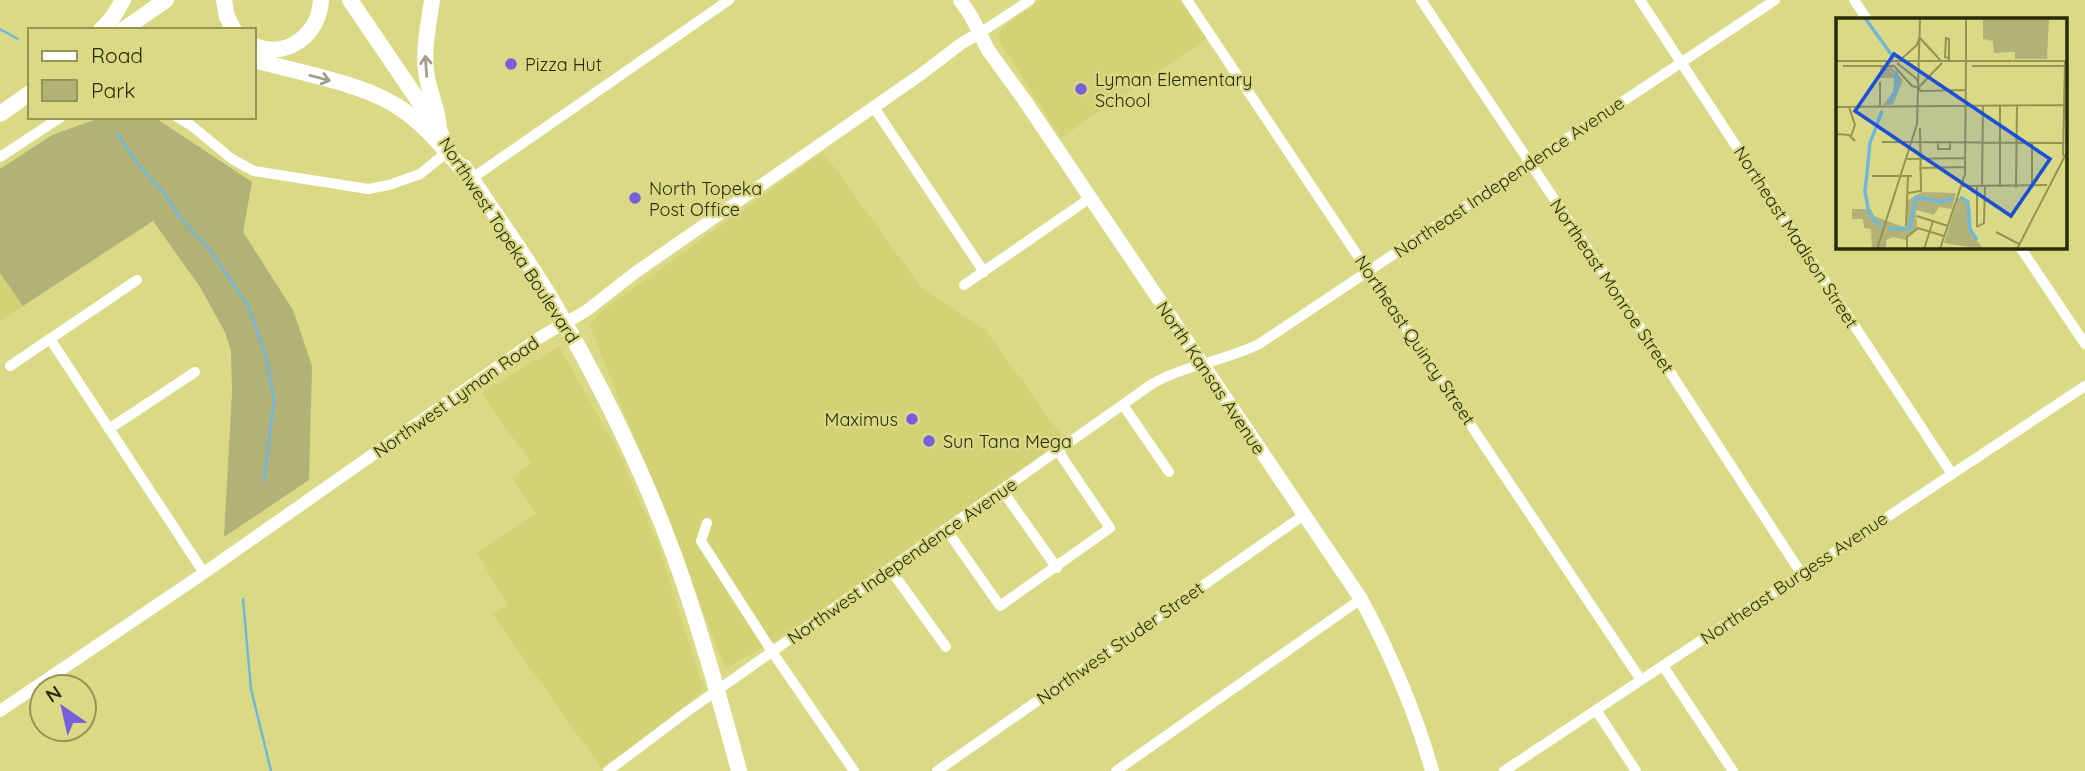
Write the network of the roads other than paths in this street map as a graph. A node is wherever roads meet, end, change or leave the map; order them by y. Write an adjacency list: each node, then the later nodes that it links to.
1 (123, 0): 16 (main road)
2 (166, 0): 17 (main road)
3 (223, 0): 18 (main road)
4 (321, 0): 20 (main road)
5 (350, 0): 28 (main road, Northwest Topeka Boulevard)
6 (432, 0): 28 (main road, one-way to 6)
7 (729, 0): 32 (street)
8 (960, 0): 19 (main road, North Kansas Avenue)
9 (1030, 0): 19 (street)
10 (1187, 0): 35 (street, Northeast Quincy Street)
11 (1421, 0): 31 (street, Northeast Monroe Street)
12 (1640, 0): 22 (street, Northeast Madison Street)
13 (1776, 0): 22 (street, Northeast Independence Avenue)
14 (1854, 0): 15 (street)
15 (1866, 18)
16 (103, 28)
17 (126, 28)
18 (233, 28)
19 (980, 33): 24 (street, Northwest Lyman Road); 33 (main road, North Kansas Avenue)
20 (256, 46)
21 (256, 61): 29 (main road, one-way to 29)
22 (1681, 62): 31 (street, Northeast Independence Avenue); 50 (street, Northeast Madison Street)
23 (28, 94): 25 (main road)
24 (873, 106): 36 (street); 39 (street, Northwest Lyman Road)
25 (0, 114)
26 (58, 119): 30 (street)
27 (180, 119): 29 (street)
28 (439, 130): 29 (main road, Northwest Topeka Boulevard)
29 (449, 151): 32 (main road, Northwest Topeka Boulevard)
30 (0, 158)
31 (1529, 164): 35 (street, Northeast Independence Avenue); 58 (street, Northeast Monroe Street)
32 (471, 180): 39 (main road, Northwest Topeka Boulevard)
33 (1090, 198): 36 (street); 42 (main road, North Kansas Avenue)
34 (2021, 248): 41 (street)
35 (1369, 271): 42 (street, Northeast Independence Avenue); 63 (street, Northeast Quincy Street)
36 (984, 272): 38 (street)
37 (137, 280): 40 (street)
38 (964, 285)
39 (565, 323): 57 (street, Northwest Lyman Road); 64 (main road, Northwest Topeka Boulevard)
40 (50, 339): 43 (street); 47 (street)
41 (2085, 344)
42 (1203, 365): 46 (street, Northwest Independence Avenue); 52 (main road, North Kansas Avenue)
43 (10, 366)
44 (195, 372): 47 (street)
45 (2085, 386): 50 (street, Northeast Burgess Avenue)
46 (1122, 405): 48 (street, Northwest Independence Avenue); 49 (street)
47 (109, 429): 57 (street)
48 (1058, 451): 51 (street, Northwest Independence Avenue); 55 (street)
49 (1168, 472)
50 (1952, 474): 58 (street, Northeast Burgess Avenue)
51 (1002, 490): 54 (street, Northwest Independence Avenue); 55 (street)
52 (1304, 515): 59 (main road, North Kansas Avenue); 70 (street, Northwest Studer Street)
53 (706, 523): 61 (street)
54 (946, 529): 55 (street); 56 (street, Northwest Independence Avenue)
55 (1057, 568)
56 (890, 569): 60 (street); 61 (street, Northwest Independence Avenue)
57 (204, 573): 65 (street, Northwest Lyman Road)
58 (1801, 573): 62 (street, Northeast Burgess Avenue)
59 (1361, 599): 71 (street); 72 (main road, North Kansas Avenue)
60 (946, 647)
61 (773, 653): 64 (street, Northwest Independence Avenue); 69 (street)
62 (1663, 666): 63 (street, Northeast Burgess Avenue); 75 (street)
63 (1641, 680): 66 (street, Northeast Burgess Avenue)
64 (717, 692): 67 (street, Northwest Independence Avenue); 68 (main road, Northwest Topeka Boulevard)
65 (0, 710)
66 (1595, 710): 73 (street, Northeast Burgess Avenue); 74 (street)
67 (608, 771)
68 (739, 771)
69 (854, 771)
70 (937, 771)
71 (1116, 771)
72 (1432, 771)
73 (1504, 771)
74 (1636, 771)
75 (1733, 771)

